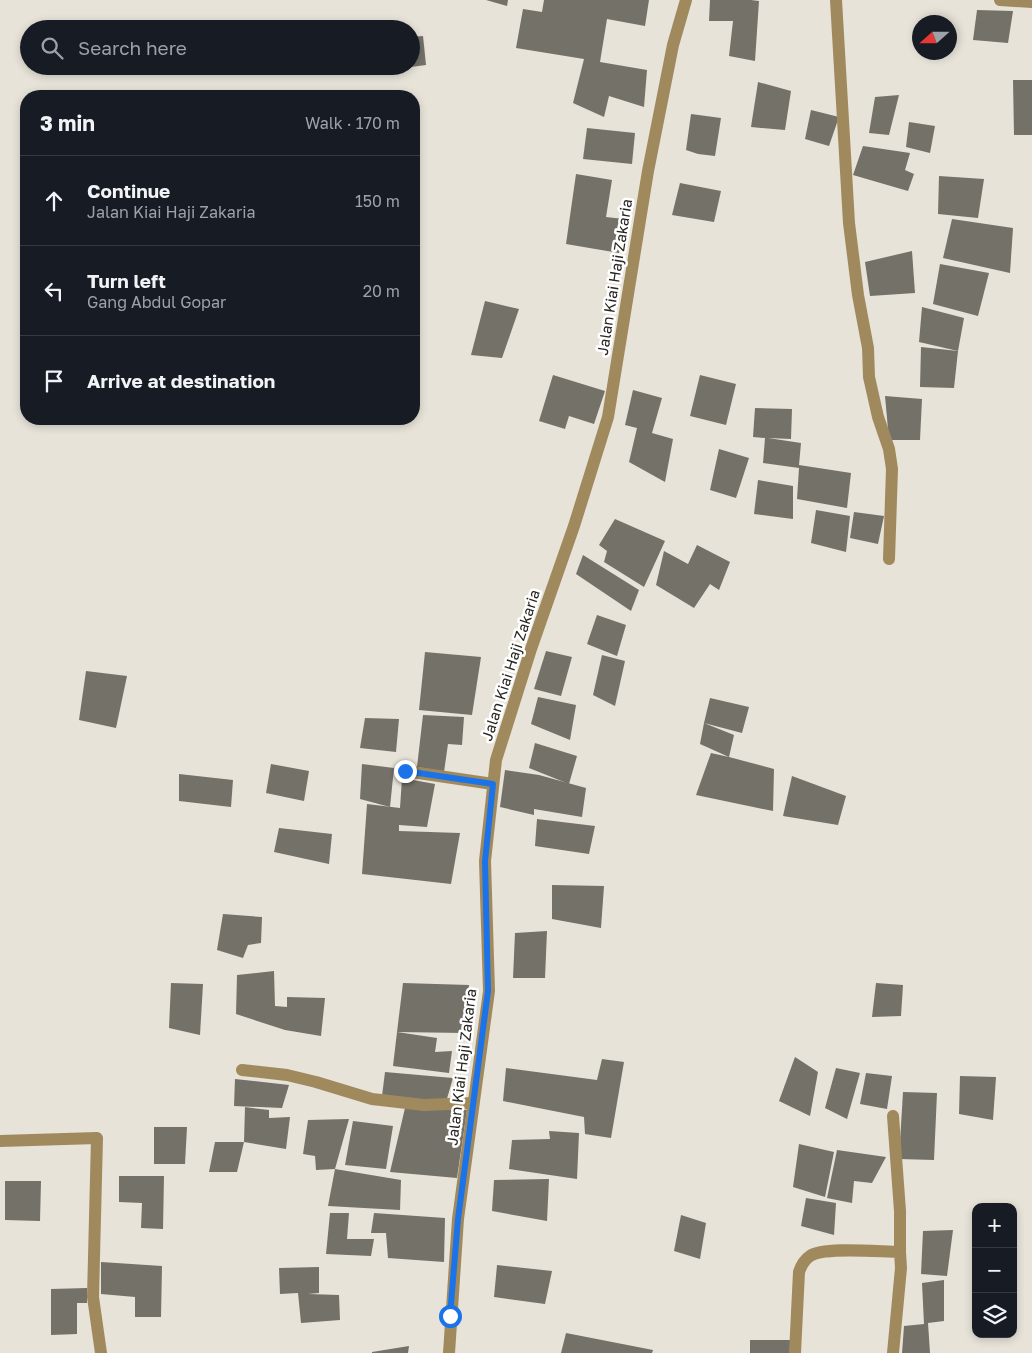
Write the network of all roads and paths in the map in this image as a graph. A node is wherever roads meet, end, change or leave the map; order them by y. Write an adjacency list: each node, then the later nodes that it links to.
1 (686, 0): 7 (street, Jalan Kiai Haji Zakaria)
2 (836, 0): 5 (street)
3 (1000, 0): 4 (street)
4 (1032, 2)
5 (889, 558)
6 (405, 771): 7 (street)
7 (493, 784): 9 (street, Jalan Kiai Haji Zakaria)
8 (242, 1070): 9 (street)
9 (473, 1103): 14 (street, Jalan Kiai Haji Zakaria)
10 (893, 1116): 12 (street)
11 (0, 1141): 13 (street)
12 (900, 1252): 15 (street); 16 (street)
13 (101, 1353)
14 (449, 1353)
15 (794, 1353)
16 (893, 1353)

